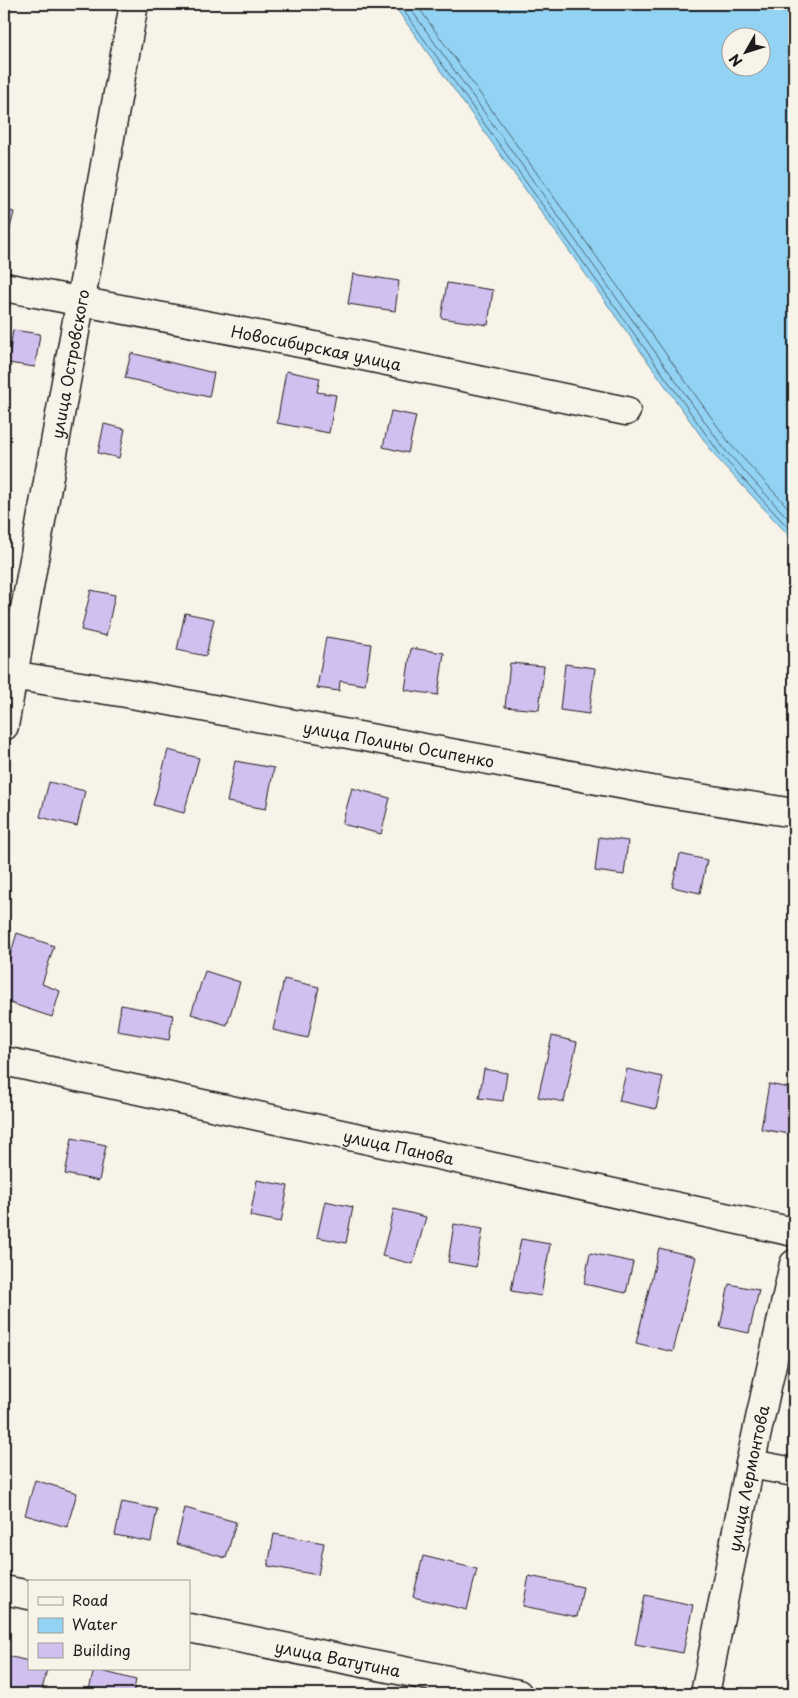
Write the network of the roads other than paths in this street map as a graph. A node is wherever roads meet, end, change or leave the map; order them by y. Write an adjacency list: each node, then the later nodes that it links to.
1 (134, 4): 3 (street, улица Островского)
2 (4, 287): 3 (street, Новосибирская улица)
3 (80, 302): 4 (street, Новосибирская улица); 5 (street, улица Островского)
4 (626, 411)
5 (9, 674): 6 (street, улица Островского); 7 (street, улица Полины Осипенко)
6 (4, 726)
7 (794, 813)
8 (4, 1061): 9 (street, улица Панова)
9 (794, 1232)
10 (794, 1264): 11 (street, улица Лермонтова)
11 (750, 1464): 12 (street); 17 (street, улица Лермонтова)
12 (794, 1472)
13 (4, 1590): 14 (street)
14 (28, 1595)
15 (190, 1628): 16 (street, улица Ватутина)
16 (518, 1694)
17 (705, 1694)

